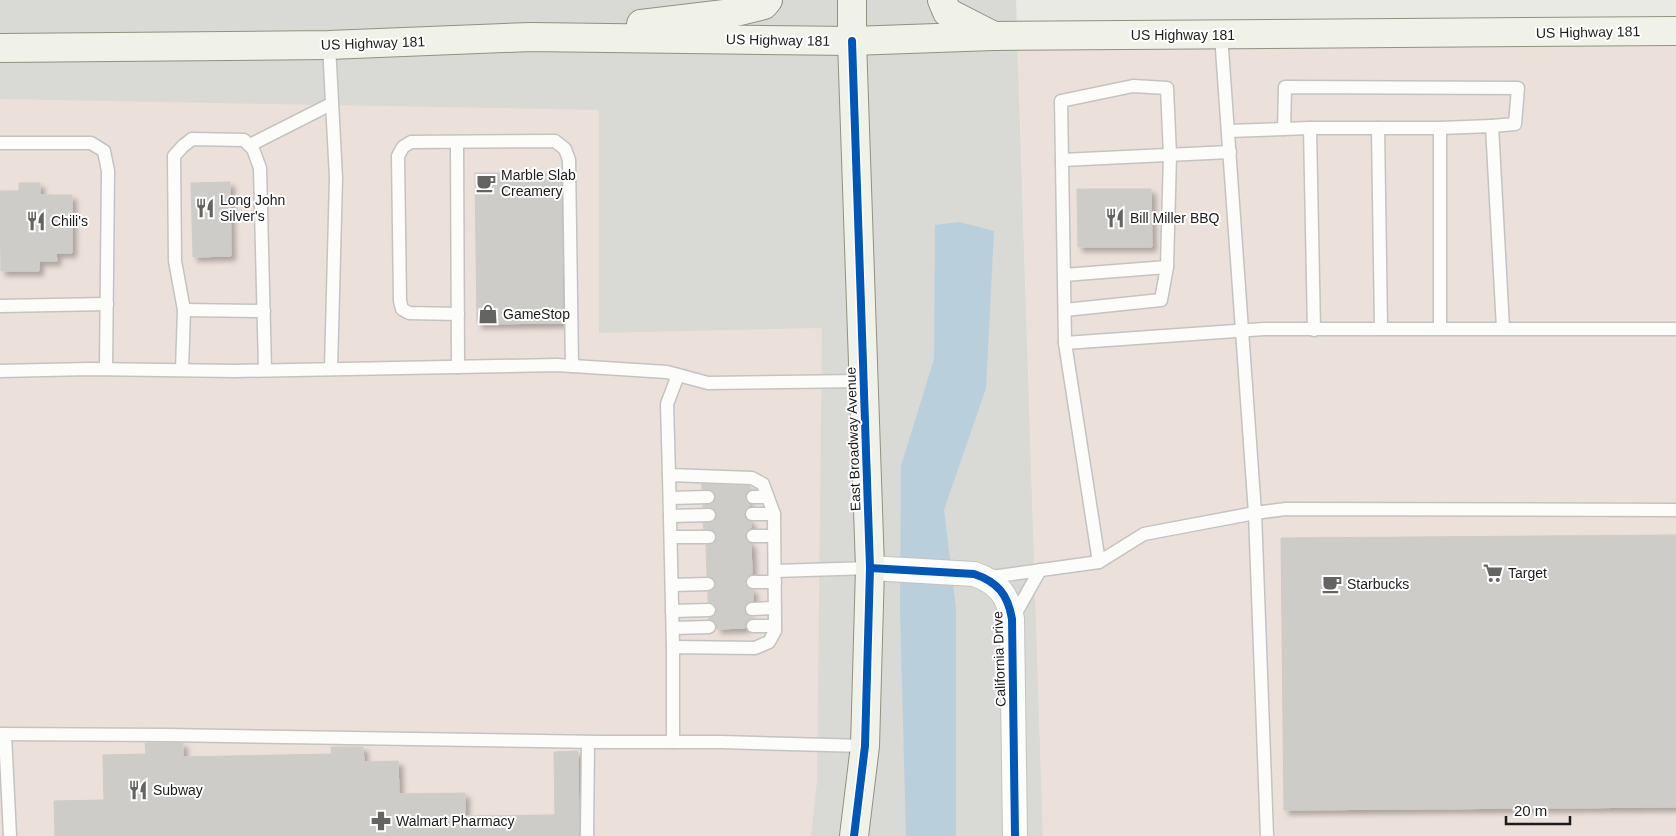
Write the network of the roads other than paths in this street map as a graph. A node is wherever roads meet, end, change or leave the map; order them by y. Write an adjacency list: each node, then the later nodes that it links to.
1 (768, 0): 7 (main road)
2 (852, 0): 8 (main road, East Broadway Avenue)
3 (942, 0): 6 (main road)
4 (1676, 31): 5 (main road, US Highway 181)
5 (1222, 34): 6 (main road, US Highway 181); 17 (lane)
6 (993, 36): 8 (main road, US Highway 181)
7 (530, 37): 8 (main road, US Highway 181); 9 (main road, US Highway 181)
8 (852, 41): 47 (main road, East Broadway Avenue)
9 (329, 45): 10 (main road, US Highway 181); 11 (lane)
10 (0, 48)
11 (332, 104): 20 (lane); 42 (lane)
12 (1492, 126): 15 (lane); 16 (lane); 33 (lane)
13 (1310, 128): 14 (lane); 16 (lane); 36 (lane)
14 (1378, 128): 15 (lane); 32 (lane)
15 (1440, 128): 34 (lane)
16 (1284, 129): 17 (lane)
17 (1228, 131): 21 (lane)
18 (457, 142): 31 (lane); 31 (lane); 39 (lane)
19 (0, 143): 26 (lane)
20 (250, 146): 28 (lane); 30 (lane)
21 (1230, 152): 22 (lane); 37 (lane)
22 (1170, 155): 23 (lane); 23 (lane); 24 (lane)
23 (1062, 160): 25 (lane)
24 (1167, 267): 25 (lane); 29 (lane)
25 (1064, 275): 29 (lane)
26 (107, 304): 27 (lane); 41 (lane)
27 (0, 306)
28 (184, 310): 30 (lane); 43 (lane)
29 (1065, 310): 38 (lane)
30 (264, 311): 44 (lane)
31 (458, 314): 40 (lane)
32 (1381, 328): 34 (lane); 36 (lane)
33 (1503, 328): 34 (lane); 35 (lane)
34 (1440, 329)
35 (1676, 329)
36 (1314, 330): 37 (lane)
37 (1242, 331): 38 (lane); 54 (lane)
38 (1065, 343): 63 (lane)
39 (572, 366): 40 (lane); 46 (lane)
40 (458, 367): 42 (lane)
41 (106, 369): 43 (lane); 45 (lane)
42 (331, 369): 44 (lane)
43 (182, 370): 44 (lane)
44 (265, 370)
45 (0, 371)
46 (678, 374): 47 (lane); 48 (lane)
47 (863, 382): 64 (main road, East Broadway Avenue)
48 (669, 475): 51 (lane); 52 (lane)
49 (708, 497): 52 (lane)
50 (752, 497): 51 (lane)
51 (767, 497): 56 (lane)
52 (670, 498): 58 (lane)
53 (1676, 510): 54 (lane)
54 (1255, 513): 63 (lane); 89 (lane)
55 (752, 514): 56 (lane)
56 (774, 514): 60 (lane)
57 (709, 515): 58 (lane)
58 (670, 516): 61 (lane)
59 (753, 536): 60 (lane)
60 (774, 536): 66 (lane)
61 (671, 537): 62 (lane); 70 (lane)
62 (709, 537)
63 (1099, 562): 65 (lane)
64 (870, 568): 66 (lane); 67 (street, California Drive); 84 (main road, East Broadway Avenue)
65 (1040, 570): 67 (lane); 75 (lane)
66 (775, 576): 68 (lane); 71 (lane)
67 (984, 578): 75 (street, California Drive)
68 (753, 582)
69 (708, 584): 70 (lane)
70 (672, 585): 74 (lane)
71 (775, 608): 72 (lane); 77 (lane)
72 (752, 609)
73 (709, 610): 74 (lane)
74 (672, 611): 79 (lane)
75 (1012, 619): 88 (street, California Drive)
76 (754, 626): 77 (lane)
77 (775, 626): 80 (lane)
78 (709, 627): 79 (lane)
79 (673, 628): 80 (lane)
80 (674, 647): 83 (lane)
81 (2, 734): 82 (lane); 85 (lane)
82 (588, 742): 83 (lane); 86 (lane)
83 (673, 742): 84 (lane)
84 (865, 746): 87 (main road, East Broadway Avenue)
85 (10, 836)
86 (587, 836)
87 (854, 836)
88 (1015, 836)
89 (1267, 836)

